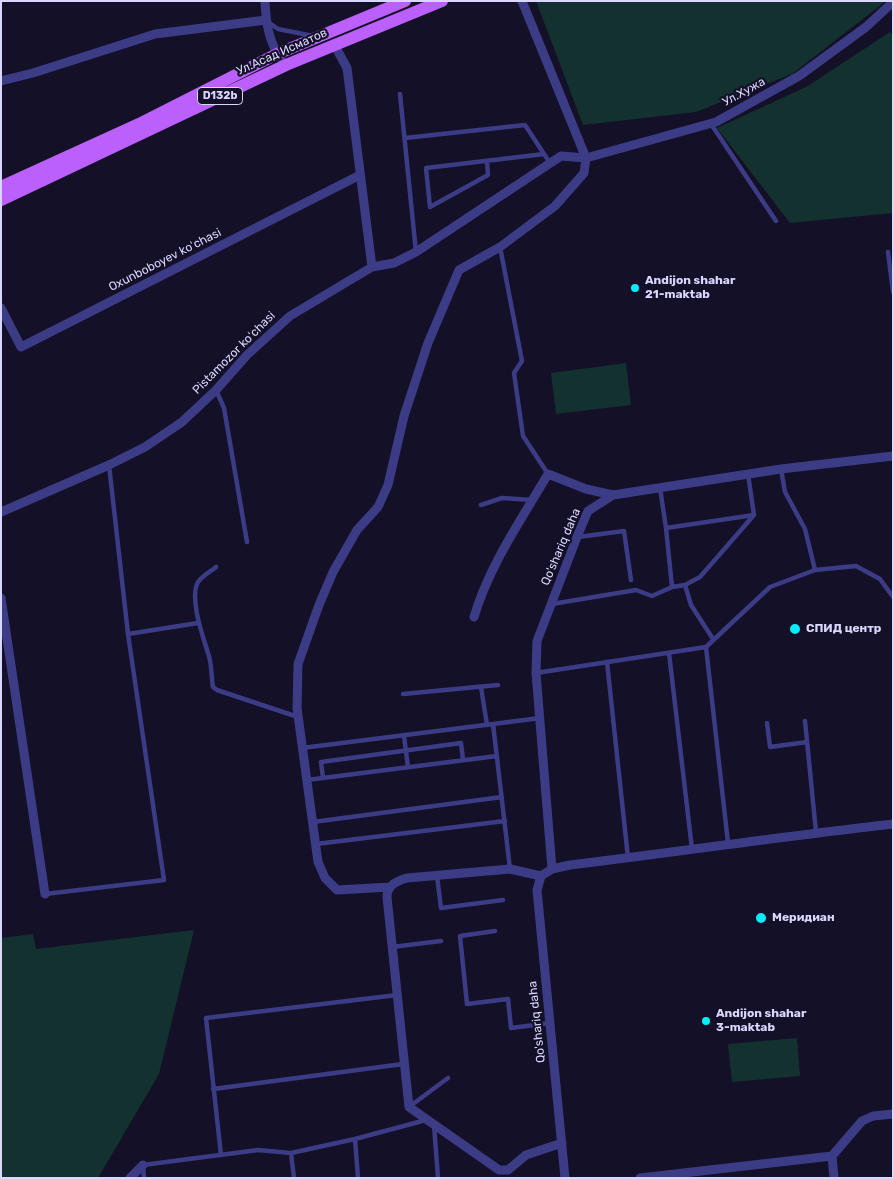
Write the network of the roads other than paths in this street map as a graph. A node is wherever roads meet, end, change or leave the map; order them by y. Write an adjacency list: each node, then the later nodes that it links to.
1 (265, 1): 6 (street)
2 (404, 1): 7 (main road, Ул.Асад Исматов / D132b)
3 (442, 1): 8 (main road, Ул.Асад Исматов / D132b)
4 (522, 1): 16 (street)
5 (893, 2): 13 (street, Ул.Хужа)
6 (266, 20): 7 (lane); 9 (street); 11 (street)
7 (316, 36): 9 (main road, Ул.Асад Исматов / D132b)
8 (334, 44): 10 (main road, Ул.Асад Исматов / D132b); 19 (street)
9 (278, 54): 10 (street); 20 (main road, Ул.Асад Исматов / D132b)
10 (286, 65): 21 (main road, Ул.Асад Исматов / D132b)
11 (1, 81)
12 (400, 94): 14 (lane)
13 (711, 124): 16 (street, Ул.Хужа); 22 (lane)
14 (405, 138): 15 (lane); 24 (lane)
15 (544, 154): 17 (lane); 18 (lane)
16 (586, 158): 18 (street, Pistamozor koʻchasi); 23 (street)
17 (487, 160): 17 (lane)
18 (550, 163): 24 (street, Pistamozor koʻchasi)
19 (360, 175): 26 (street); 28 (street, Oxunboboyev koʻchasi)
20 (1, 187)
21 (1, 200)
22 (776, 221)
23 (500, 247): 33 (lane); 65 (street)
24 (416, 252): 26 (street, Pistamozor koʻchasi)
25 (888, 252): 27 (lane)
26 (372, 267): 29 (street, Pistamozor koʻchasi)
27 (893, 292)
28 (1, 308)
29 (216, 390): 31 (street, Pistamozor koʻchasi); 43 (lane)
30 (893, 456): 32 (street, Qo'shariq daha)
31 (109, 466): 39 (street, Pistamozor koʻchasi); 54 (lane)
32 (781, 469): 34 (street, Qo'shariq daha); 45 (lane)
33 (548, 474): 36 (street); 37 (street)
34 (748, 474): 35 (street, Qo'shariq daha); 40 (lane)
35 (660, 488): 36 (street, Qo'shariq daha); 41 (lane)
36 (613, 494): 42 (street, Qo'shariq daha)
37 (533, 500): 38 (lane); 52 (street)
38 (481, 505)
39 (1, 512)
40 (754, 515): 41 (lane); 47 (lane)
41 (666, 528): 48 (lane)
42 (577, 537): 46 (lane); 51 (street, Qo'shariq daha)
43 (246, 542)
44 (216, 567): 53 (lane)
45 (815, 570): 49 (lane); 55 (lane)
46 (631, 580)
47 (685, 586): 48 (lane); 55 (lane)
48 (672, 587): 51 (lane)
49 (893, 596)
50 (1, 598): 58 (street)
51 (550, 604): 61 (street, Qo'shariq daha)
52 (474, 617)
53 (198, 623): 54 (lane); 65 (lane)
54 (128, 634): 94 (lane)
55 (713, 639): 56 (lane)
56 (706, 647): 57 (lane); 85 (lane)
57 (670, 653): 60 (lane); 87 (lane)
58 (11, 660): 59 (street); 94 (street)
59 (1, 662)
60 (607, 662): 61 (lane); 88 (lane)
61 (536, 673): 66 (street, Qo'shariq daha)
62 (498, 685): 63 (lane)
63 (481, 687): 64 (lane); 70 (lane)
64 (403, 694)
65 (298, 717): 73 (street)
66 (540, 718): 69 (lane); 90 (street, Qo'shariq daha)
67 (805, 721): 72 (lane)
68 (767, 723): 72 (lane)
69 (493, 724): 70 (lane); 75 (lane)
70 (486, 725): 71 (lane)
71 (404, 736): 73 (lane); 74 (lane)
72 (807, 742): 84 (lane)
73 (302, 748): 79 (street)
74 (406, 751): 76 (lane); 77 (lane); 78 (lane)
75 (497, 756): 76 (lane); 80 (lane)
76 (463, 760): 77 (lane)
77 (408, 767): 78 (lane)
78 (323, 778): 79 (lane)
79 (307, 780): 82 (street)
80 (502, 797): 81 (lane); 82 (lane)
81 (504, 821): 86 (lane); 89 (lane)
82 (313, 822): 86 (street)
83 (893, 824): 84 (street)
84 (816, 832): 85 (street)
85 (728, 843): 87 (street)
86 (316, 844): 93 (street)
87 (692, 849): 88 (street)
88 (628, 858): 90 (street)
89 (510, 869): 91 (street); 92 (street)
90 (552, 870): 92 (street)
91 (437, 876): 93 (street); 95 (lane)
92 (541, 876): 100 (street, Qo'shariq daha)
93 (390, 887): 98 (street)
94 (45, 894)
95 (503, 900)
96 (495, 931): 100 (lane)
97 (441, 941): 98 (lane)
98 (392, 947): 99 (street)
99 (397, 995): 101 (street); 103 (lane)
100 (550, 1023): 108 (street, Qo'shariq daha)
101 (403, 1064): 103 (lane); 104 (street)
102 (448, 1078): 104 (lane)
103 (213, 1088): 110 (lane)
104 (409, 1108): 106 (street)
105 (893, 1114): 111 (street)
106 (430, 1123): 107 (lane); 114 (street); 120 (lane)
107 (354, 1139): 109 (lane); 119 (lane)
108 (562, 1143): 114 (street); 121 (street, Qo'shariq daha)
109 (291, 1153): 110 (lane); 118 (lane)
110 (221, 1155): 112 (lane)
111 (832, 1156): 113 (street); 123 (street)
112 (142, 1165): 116 (street); 117 (lane)
113 (720, 1173): 115 (street)
114 (508, 1174)
115 (679, 1176): 122 (street)
116 (130, 1178)
117 (144, 1178)
118 (294, 1178)
119 (358, 1178)
120 (438, 1178)
121 (566, 1178)
122 (640, 1178)
123 (834, 1178)

